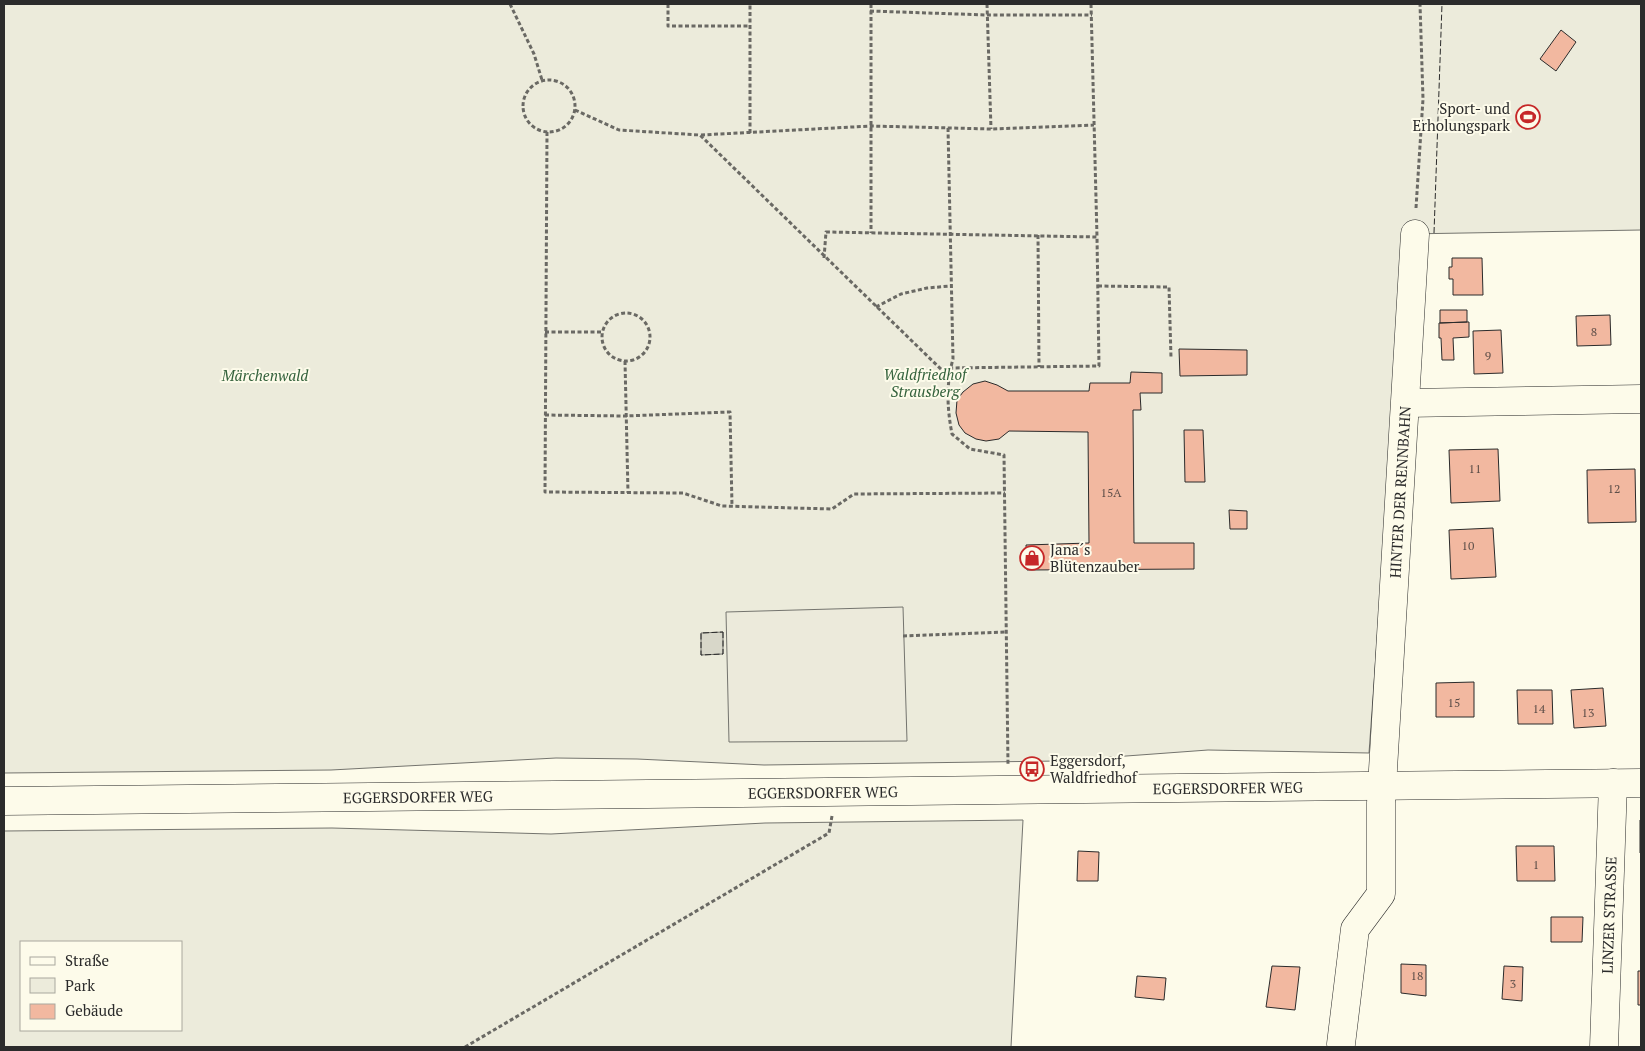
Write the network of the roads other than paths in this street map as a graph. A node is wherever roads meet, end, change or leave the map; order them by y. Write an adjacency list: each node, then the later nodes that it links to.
1 (1415, 234): 3 (main road)
2 (1641, 399): 3 (main road, HINTER DER RENNBAHN)
3 (1406, 403): 6 (main road, HINTER DER RENNBAHN)
4 (1612, 783): 5 (main road, EGGERSDORFER WEG); 6 (main road, EGGERSDORFER WEG); 9 (main road, LINZER STRASSE)
5 (1641, 783)
6 (1382, 786): 7 (main road, EGGERSDORFER WEG); 8 (main road, HINTER DER RENNBAHN)
7 (4, 801)
8 (1341, 1044)
9 (1604, 1047)

